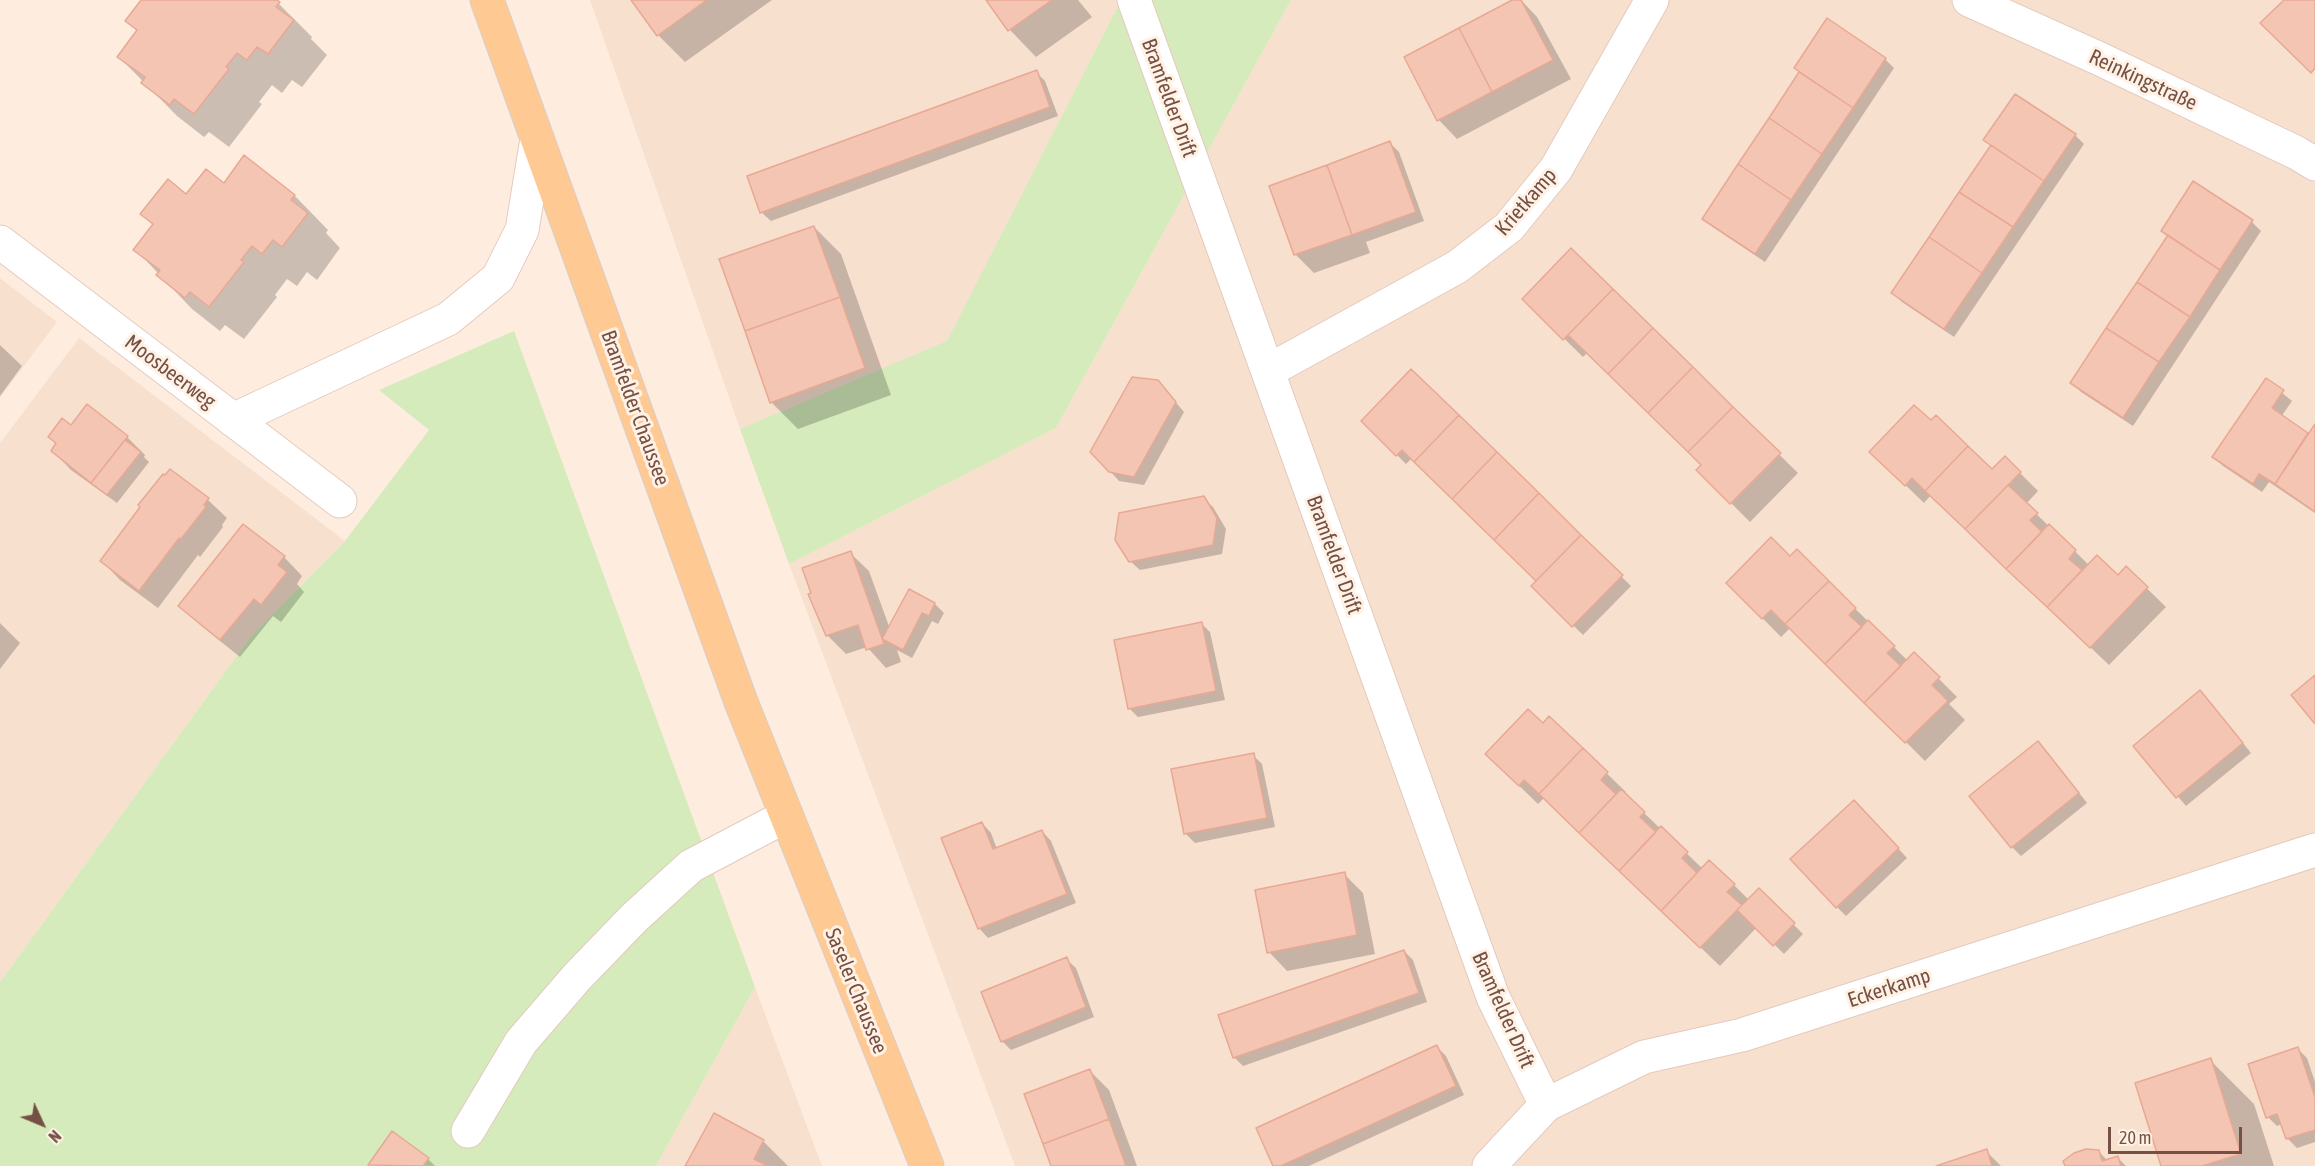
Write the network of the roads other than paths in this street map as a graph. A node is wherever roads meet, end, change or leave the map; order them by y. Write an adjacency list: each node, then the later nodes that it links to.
1 (487, 0): 5 (main road, Bramfelder Chaussee)
2 (1134, 0): 8 (street, Bramfelder Drift)
3 (1652, 0): 8 (street, Krietkamp)
4 (1969, 0): 6 (street, Reinkingstraße)
5 (537, 139): 9 (street); 11 (main road, Bramfelder Chaussee)
6 (2315, 164)
7 (0, 242): 9 (street, Moosbeerweg)
8 (1268, 371): 13 (street, Bramfelder Drift)
9 (233, 420): 10 (street, Moosbeerweg)
10 (340, 501)
11 (786, 816): 14 (street); 15 (main road, Saseler Chaussee)
12 (2315, 850): 13 (street, Eckerkamp)
13 (1546, 1105): 16 (street, Eckerkamp)
14 (468, 1131)
15 (927, 1166)
16 (1489, 1166)

